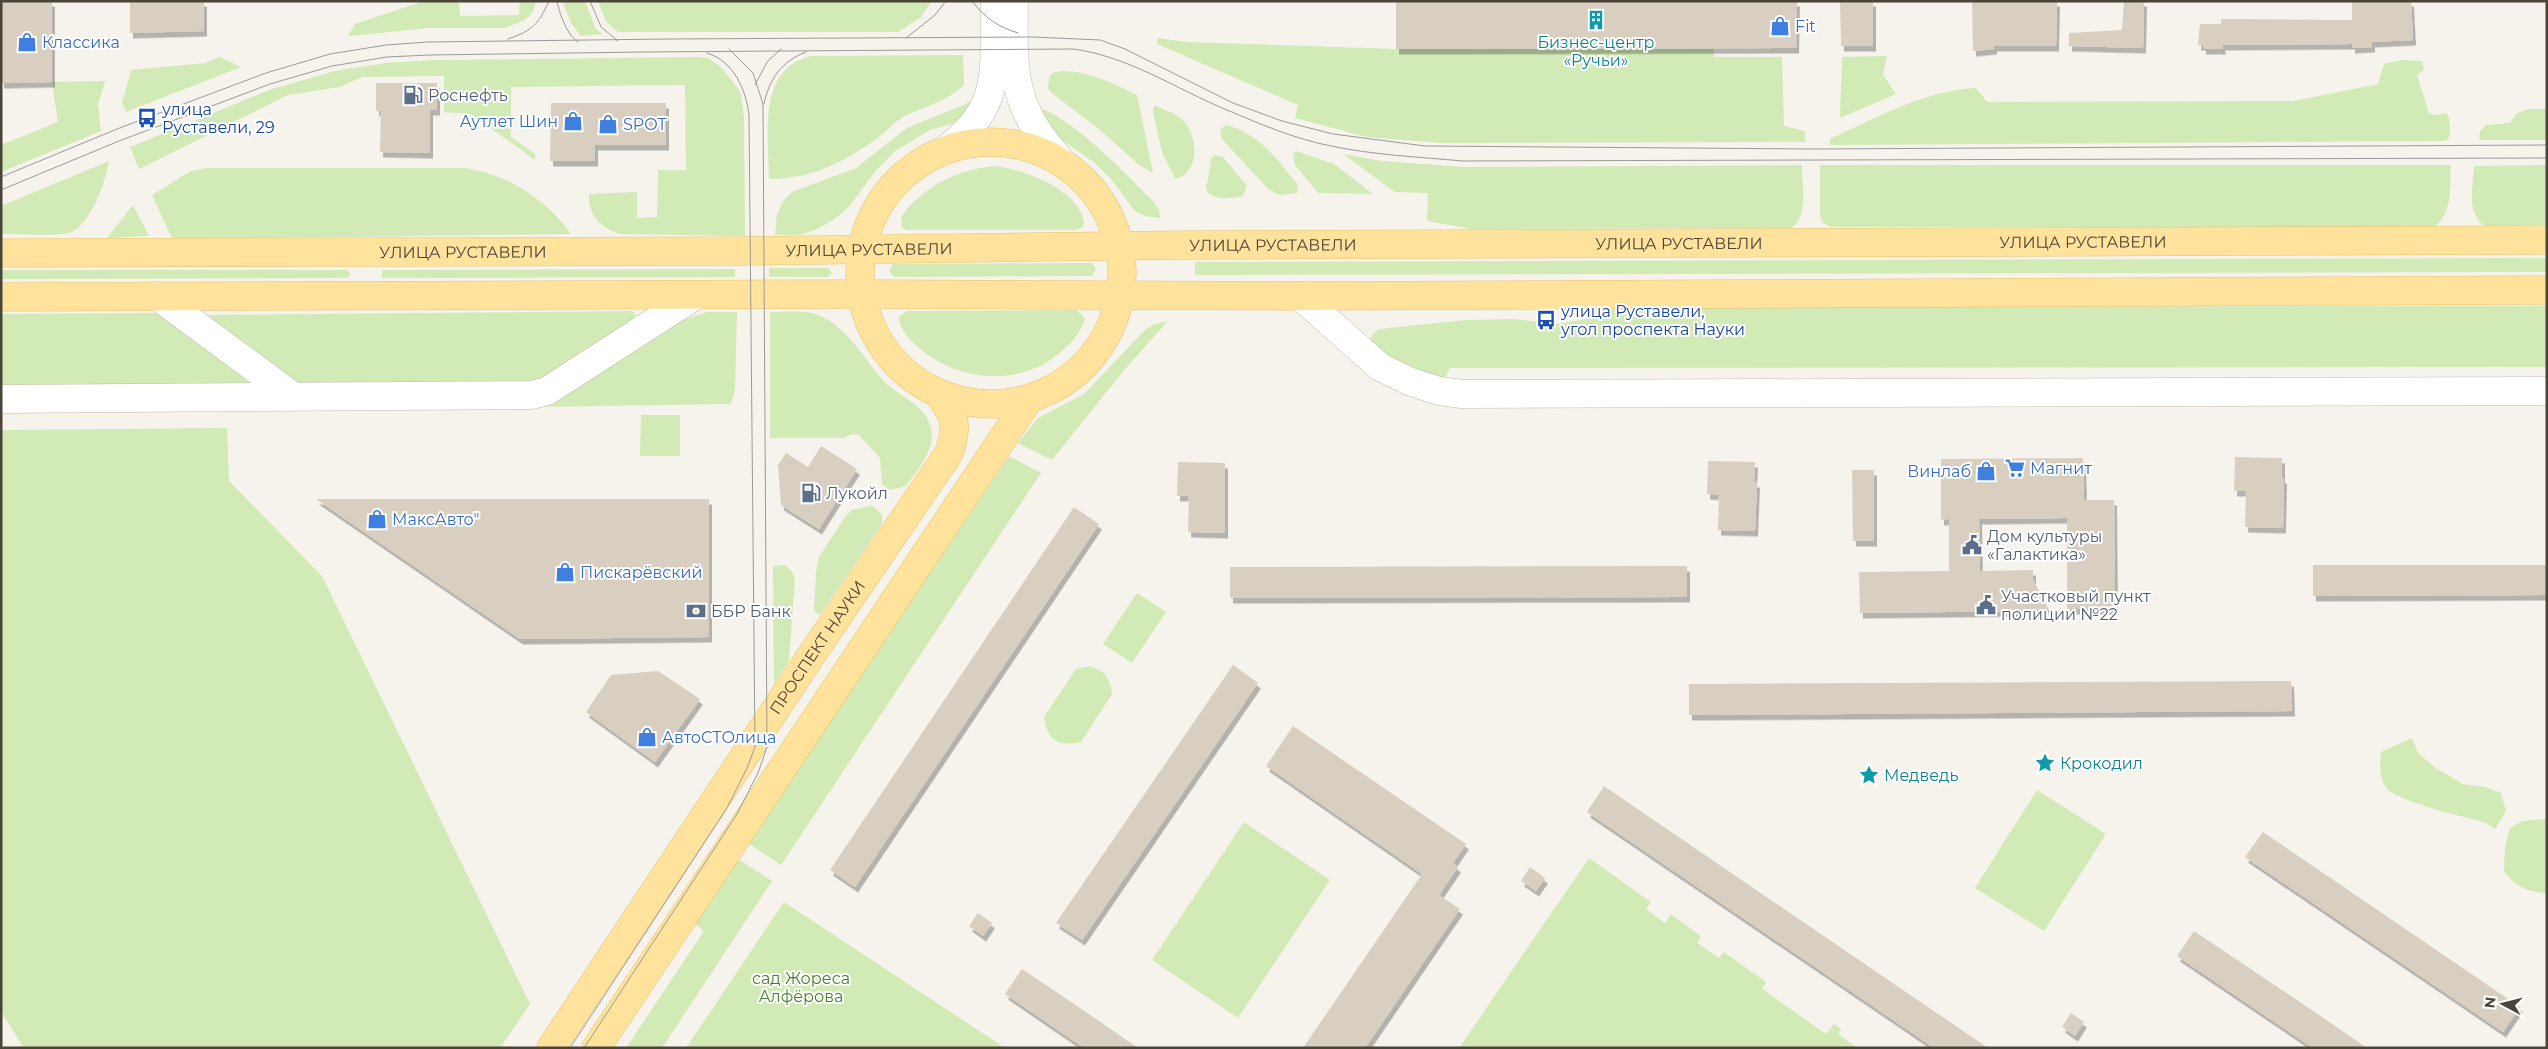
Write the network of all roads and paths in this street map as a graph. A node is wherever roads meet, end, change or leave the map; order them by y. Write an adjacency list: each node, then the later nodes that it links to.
1 (995, 1): 3 (street, ПРОСПЕКТ НАУКИ)
2 (1014, 1): 4 (street, ПРОСПЕКТ НАУКИ)
3 (942, 152): 4 (main road, ПРОСПЕКТ НАУКИ); 7 (main road, ПРОСПЕКТ НАУКИ)
4 (1064, 164): 6 (main road, ПРОСПЕКТ НАУКИ)
5 (2547, 240): 6 (main road, УЛИЦА РУСТАВЕЛИ)
6 (1119, 246): 7 (main road, УЛИЦА РУСТАВЕЛИ); 13 (main road, ПРОСПЕКТ НАУКИ)
7 (861, 249): 9 (main road, УЛИЦА РУСТАВЕЛИ); 11 (main road, ПРОСПЕКТ НАУКИ)
8 (1, 253): 9 (main road, УЛИЦА РУСТАВЕЛИ)
9 (361, 253): 15 (main road)
10 (2547, 290): 16 (main road)
11 (862, 294): 12 (main road); 13 (main road); 19 (main road, ПРОСПЕКТ НАУКИ)
12 (696, 295): 15 (main road); 20 (street)
13 (1120, 295): 16 (main road); 22 (main road, ПРОСПЕКТ НАУКИ)
14 (157, 296): 15 (main road); 17 (main road); 20 (street)
15 (361, 296)
16 (1300, 296): 18 (street)
17 (1, 297)
18 (2547, 391)
19 (938, 393): 22 (main road, ПРОСПЕКТ НАУКИ); 23 (main road, ПРОСПЕКТ НАУКИ)
20 (294, 397): 21 (street)
21 (1, 399)
22 (1030, 399): 24 (main road, ПРОСПЕКТ НАУКИ)
23 (858, 584): 24 (main road); 25 (main road, ПРОСПЕКТ НАУКИ)
24 (890, 604): 26 (main road, ПРОСПЕКТ НАУКИ)
25 (551, 1048)
26 (596, 1048)

